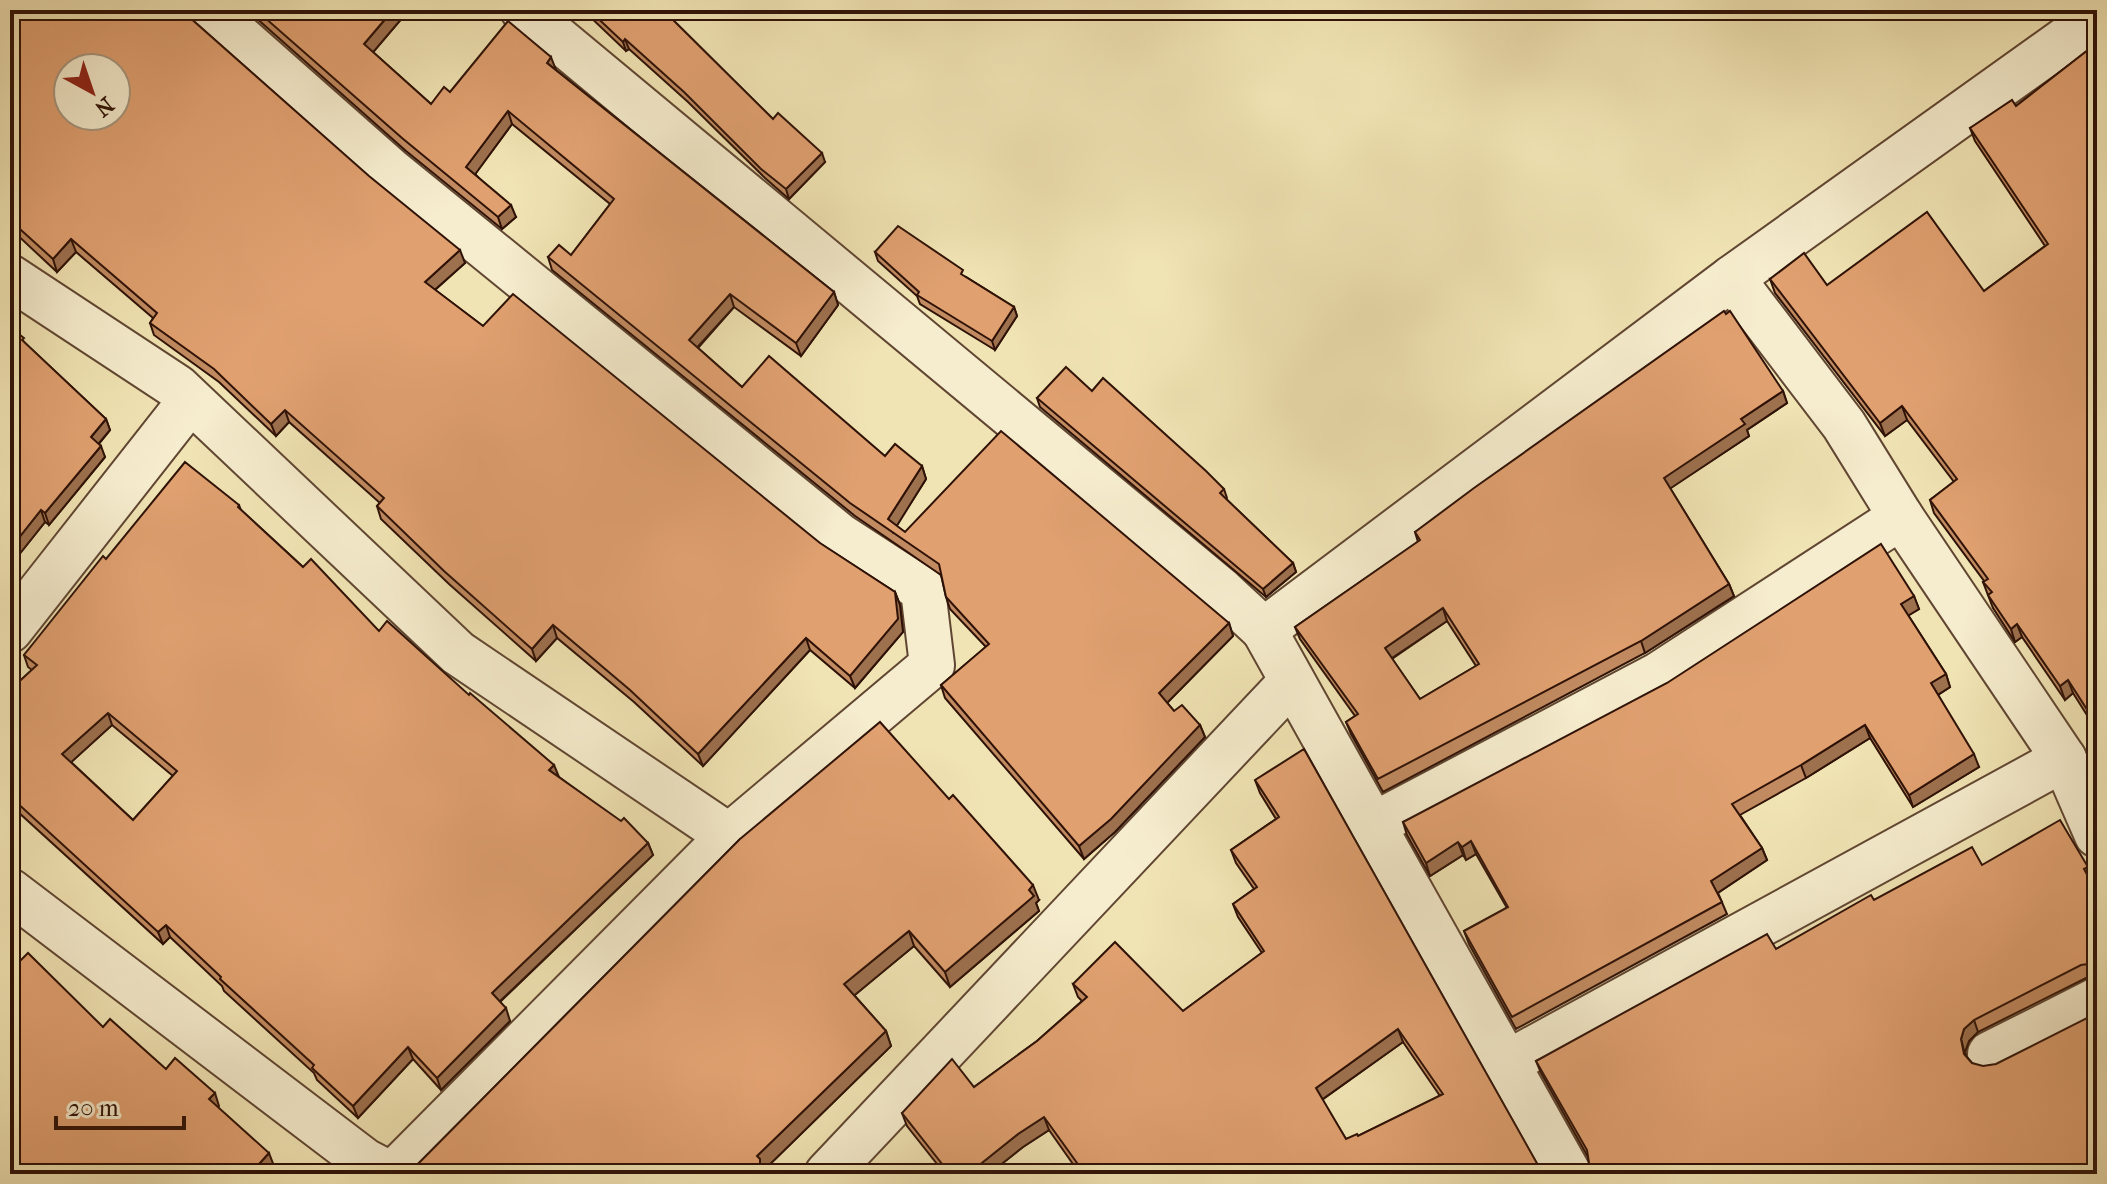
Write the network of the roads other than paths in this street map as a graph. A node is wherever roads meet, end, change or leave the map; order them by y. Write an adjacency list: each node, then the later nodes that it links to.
1 (209, 10): 14 (street)
2 (523, 10): 9 (street)
3 (2097, 17): 5 (street)
4 (10, 277): 6 (street)
5 (1732, 278): 7 (street); 9 (street)
6 (190, 401): 8 (street); 14 (street)
7 (1901, 517): 11 (street); 12 (street)
8 (10, 630)
9 (1264, 630): 10 (street)
10 (1292, 681): 12 (street); 20 (street)
11 (2064, 759): 13 (street); 18 (street)
12 (1373, 825): 18 (street)
13 (2097, 835)
14 (729, 836): 19 (street)
15 (10, 891): 19 (street)
16 (2097, 1000): 17 (street)
17 (1990, 1054)
18 (1507, 1063): 21 (street)
19 (391, 1174)
20 (827, 1174)
21 (1569, 1174)

